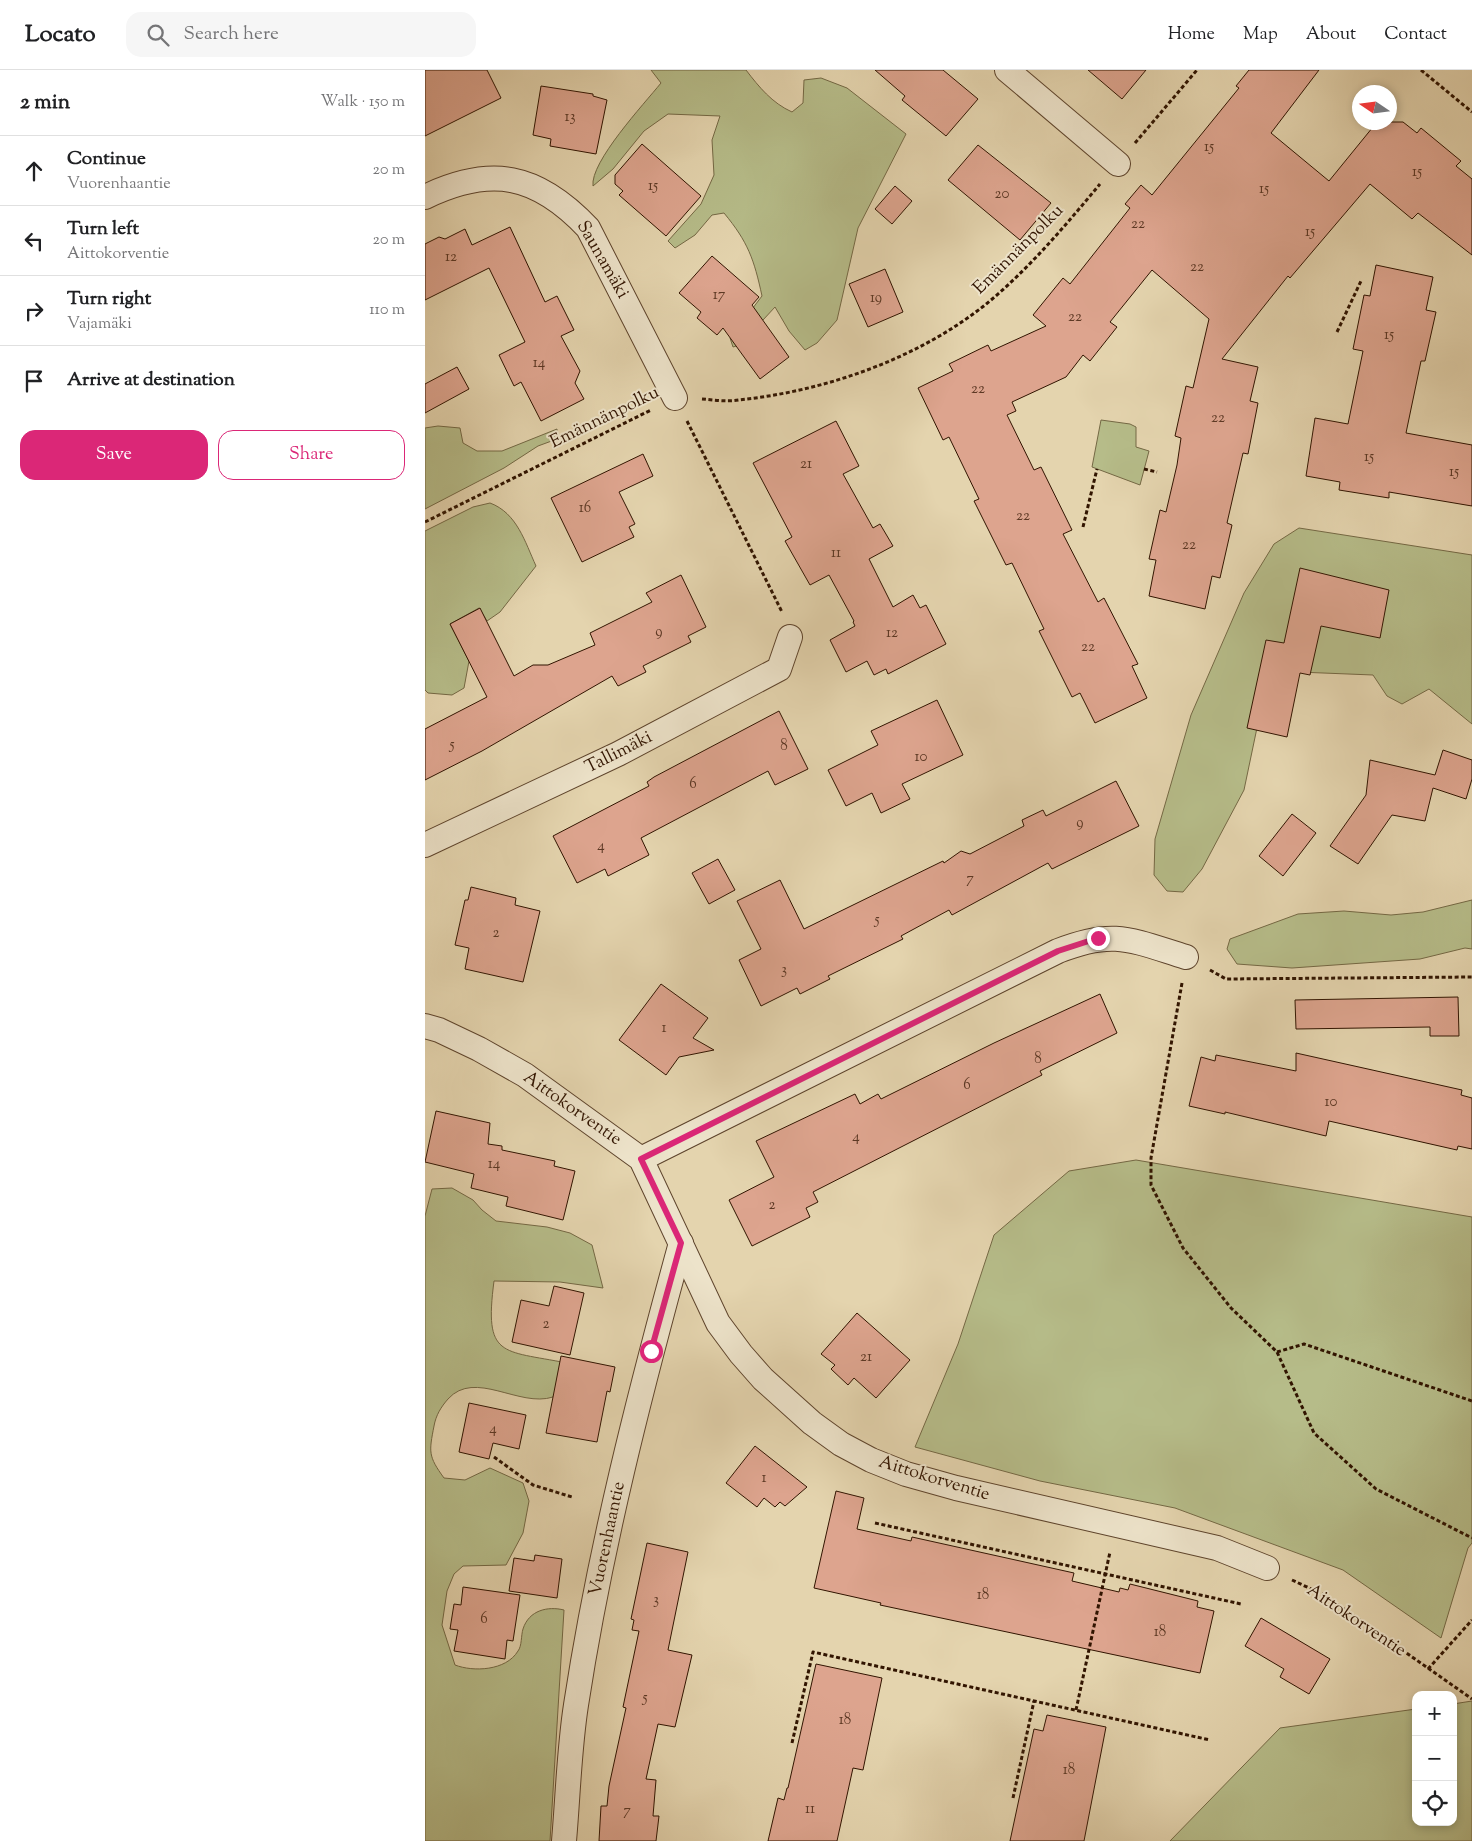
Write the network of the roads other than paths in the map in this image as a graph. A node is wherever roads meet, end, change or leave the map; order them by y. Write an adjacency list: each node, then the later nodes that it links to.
1 (1007, 70): 2 (street)
2 (1118, 164)
3 (425, 197): 4 (street, Saunamäki)
4 (675, 398)
5 (790, 637): 6 (street, Tallimäki)
6 (425, 845)
7 (1186, 957): 9 (street)
8 (425, 1026): 9 (street, Aittokorventie)
9 (641, 1159): 10 (street, Aittokorventie)
10 (681, 1243): 11 (street, Aittokorventie); 12 (street, Vuorenhaantie)
11 (1267, 1568)
12 (563, 1841)

